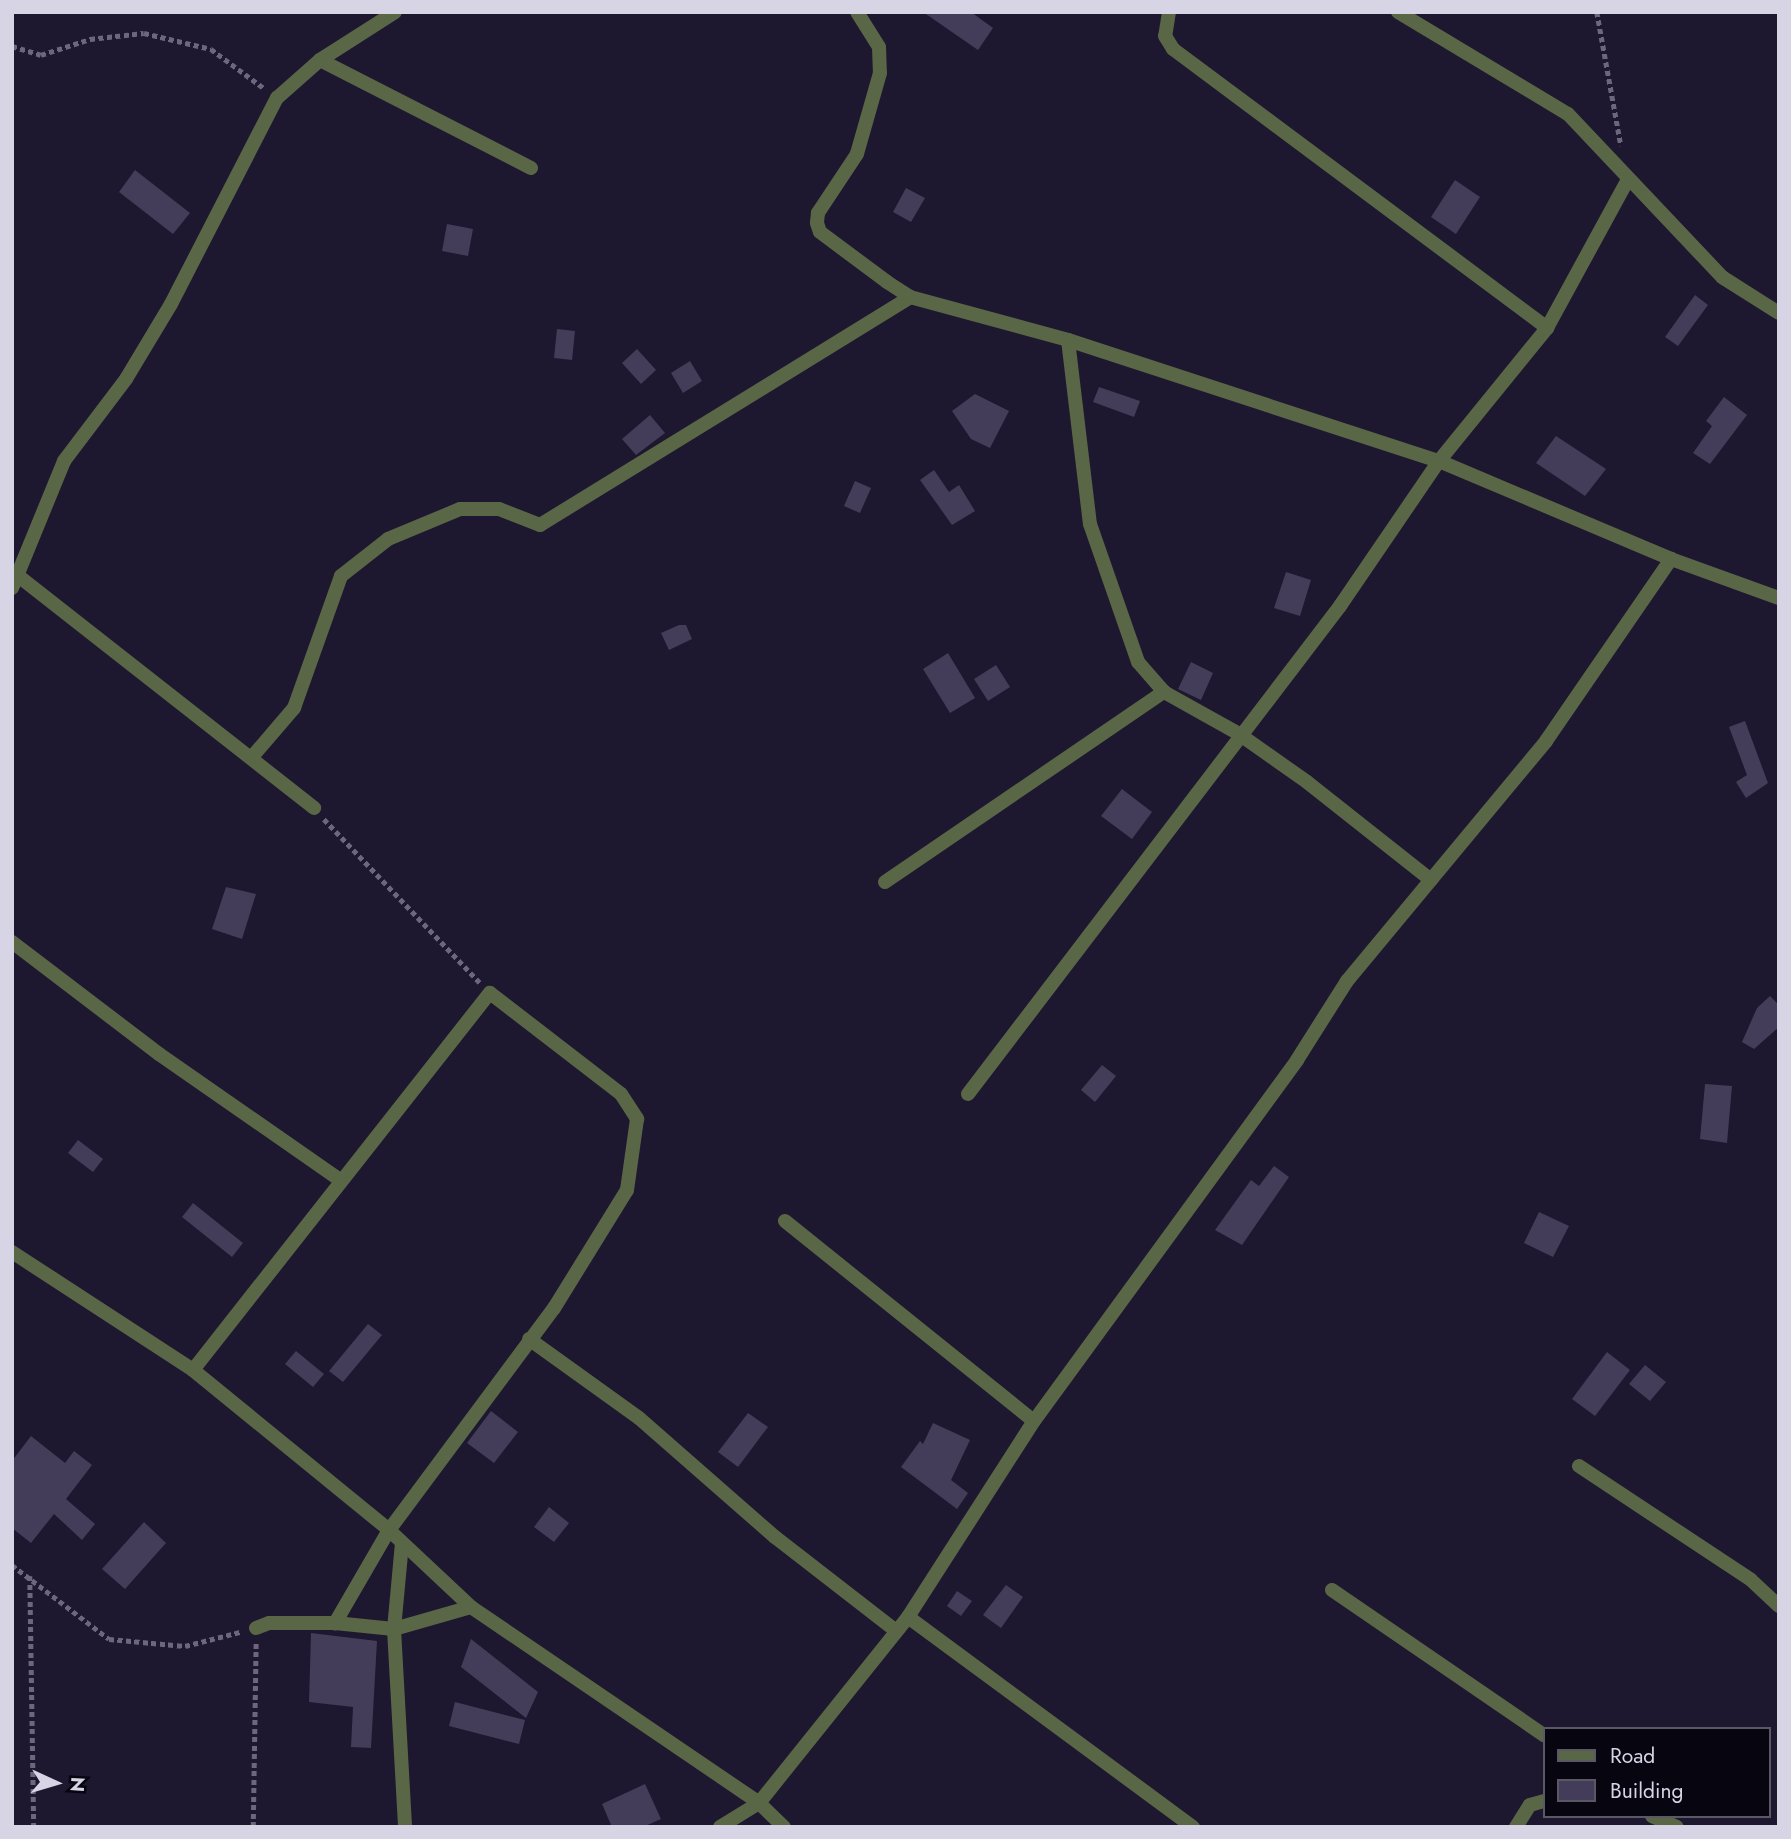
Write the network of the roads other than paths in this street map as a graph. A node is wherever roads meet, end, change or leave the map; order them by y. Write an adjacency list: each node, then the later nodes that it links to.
1 (395, 12): 5 (street)
2 (857, 12): 8 (street)
3 (1169, 12): 10 (street)
4 (1398, 12): 7 (street)
5 (320, 60): 6 (street); 14 (street)
6 (531, 168)
7 (1627, 181): 9 (street); 10 (street)
8 (910, 296): 11 (street); 19 (street)
9 (1779, 313)
10 (1546, 328): 12 (street)
11 (1068, 340): 12 (street); 17 (street)
12 (1439, 461): 13 (street); 18 (street)
13 (1671, 559): 16 (street); 21 (street)
14 (14, 572): 15 (street); 19 (street)
15 (12, 588)
16 (1779, 598)
17 (1164, 692): 18 (street); 22 (street)
18 (1239, 734): 21 (street); 24 (street)
19 (252, 757): 20 (street)
20 (314, 808)
21 (1431, 880): 30 (street)
22 (885, 882)
23 (12, 942): 25 (street)
24 (968, 1094)
25 (340, 1180): 28 (street); 29 (street)
26 (785, 1221): 30 (street)
27 (12, 1252): 29 (street)
28 (529, 1339): 32 (street); 41 (street)
29 (192, 1370): 32 (street)
30 (1034, 1421): 37 (street)
31 (1578, 1466): 35 (street)
32 (389, 1531): 33 (street); 38 (street)
33 (402, 1543): 36 (street); 40 (street)
34 (1332, 1590): 42 (street)
35 (1779, 1606)
36 (471, 1607): 40 (street); 44 (street)
37 (908, 1617): 41 (street); 49 (street)
38 (335, 1623): 39 (street); 40 (street)
39 (256, 1628)
40 (394, 1629): 46 (street)
41 (896, 1631): 44 (street)
42 (1542, 1734)
43 (1542, 1802): 50 (street)
44 (759, 1803): 47 (street); 48 (street)
45 (1657, 1818): 51 (street)
46 (405, 1827)
47 (720, 1827)
48 (785, 1827)
49 (1193, 1827)
50 (1516, 1827)
51 (1677, 1827)

